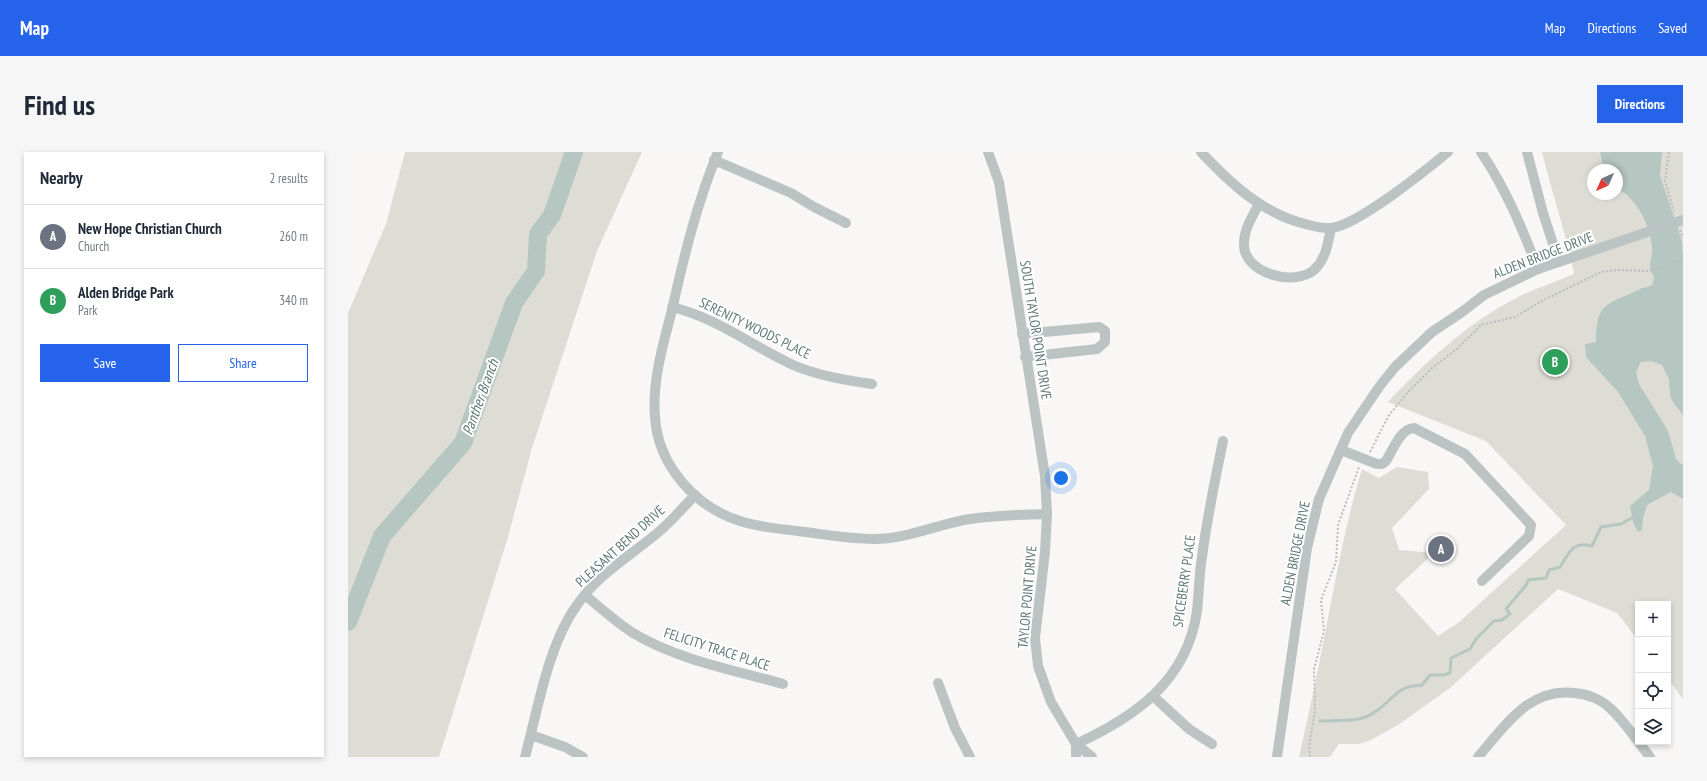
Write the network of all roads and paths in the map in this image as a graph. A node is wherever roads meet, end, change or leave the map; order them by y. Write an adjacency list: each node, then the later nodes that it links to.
1 (988, 152): 18 (street, SOUTH TAYLOR POINT DRIVE)
2 (1202, 152): 8 (street)
3 (1448, 152): 12 (street)
4 (1481, 152): 16 (street)
5 (1527, 152): 15 (street)
6 (1669, 152): 9 (path)
7 (716, 156): 10 (street); 17 (street)
8 (1259, 204): 12 (street); 12 (street)
9 (1674, 213)
10 (846, 223)
11 (1681, 223): 13 (path); 15 (street, ALDEN BRIDGE DRIVE)
12 (1331, 228)
13 (1683, 238)
14 (1683, 259): 23 (path)
15 (1559, 262): 16 (street, ALDEN BRIDGE DRIVE)
16 (1538, 270): 22 (street, ALDEN BRIDGE DRIVE)
17 (672, 307): 20 (street, SERENITY WOODS PLACE); 24 (street)
18 (1022, 334): 19 (street, SOUTH TAYLOR POINT DRIVE); 19 (street)
19 (1025, 357): 25 (street, SOUTH TAYLOR POINT DRIVE)
20 (872, 384)
21 (1223, 441): 30 (street, SPICEBERRY PLACE)
22 (1341, 450): 23 (street); 39 (street, ALDEN BRIDGE DRIVE)
23 (1365, 459): 26 (street); 40 (path)
24 (695, 495): 25 (street); 27 (street, PLEASANT BEND DRIVE)
25 (1047, 514): 32 (street, TAYLOR POINT DRIVE)
26 (1482, 581)
27 (585, 595): 29 (street, FELICITY TRACE PLACE); 31 (street, PLEASANT BEND DRIVE)
28 (938, 683): 36 (street)
29 (784, 684)
30 (1154, 696): 32 (street, SPICEBERRY PLACE); 33 (street)
31 (531, 735): 34 (street, PLEASANT BEND DRIVE); 35 (street)
32 (1076, 744): 37 (street, TAYLOR POINT DRIVE); 38 (street, TAYLOR POINT DRIVE)
33 (1212, 744)
34 (525, 757)
35 (583, 757)
36 (970, 757)
37 (1076, 757)
38 (1092, 757)
39 (1277, 757)
40 (1310, 757)
41 (1478, 757): 42 (street)
42 (1650, 757)

